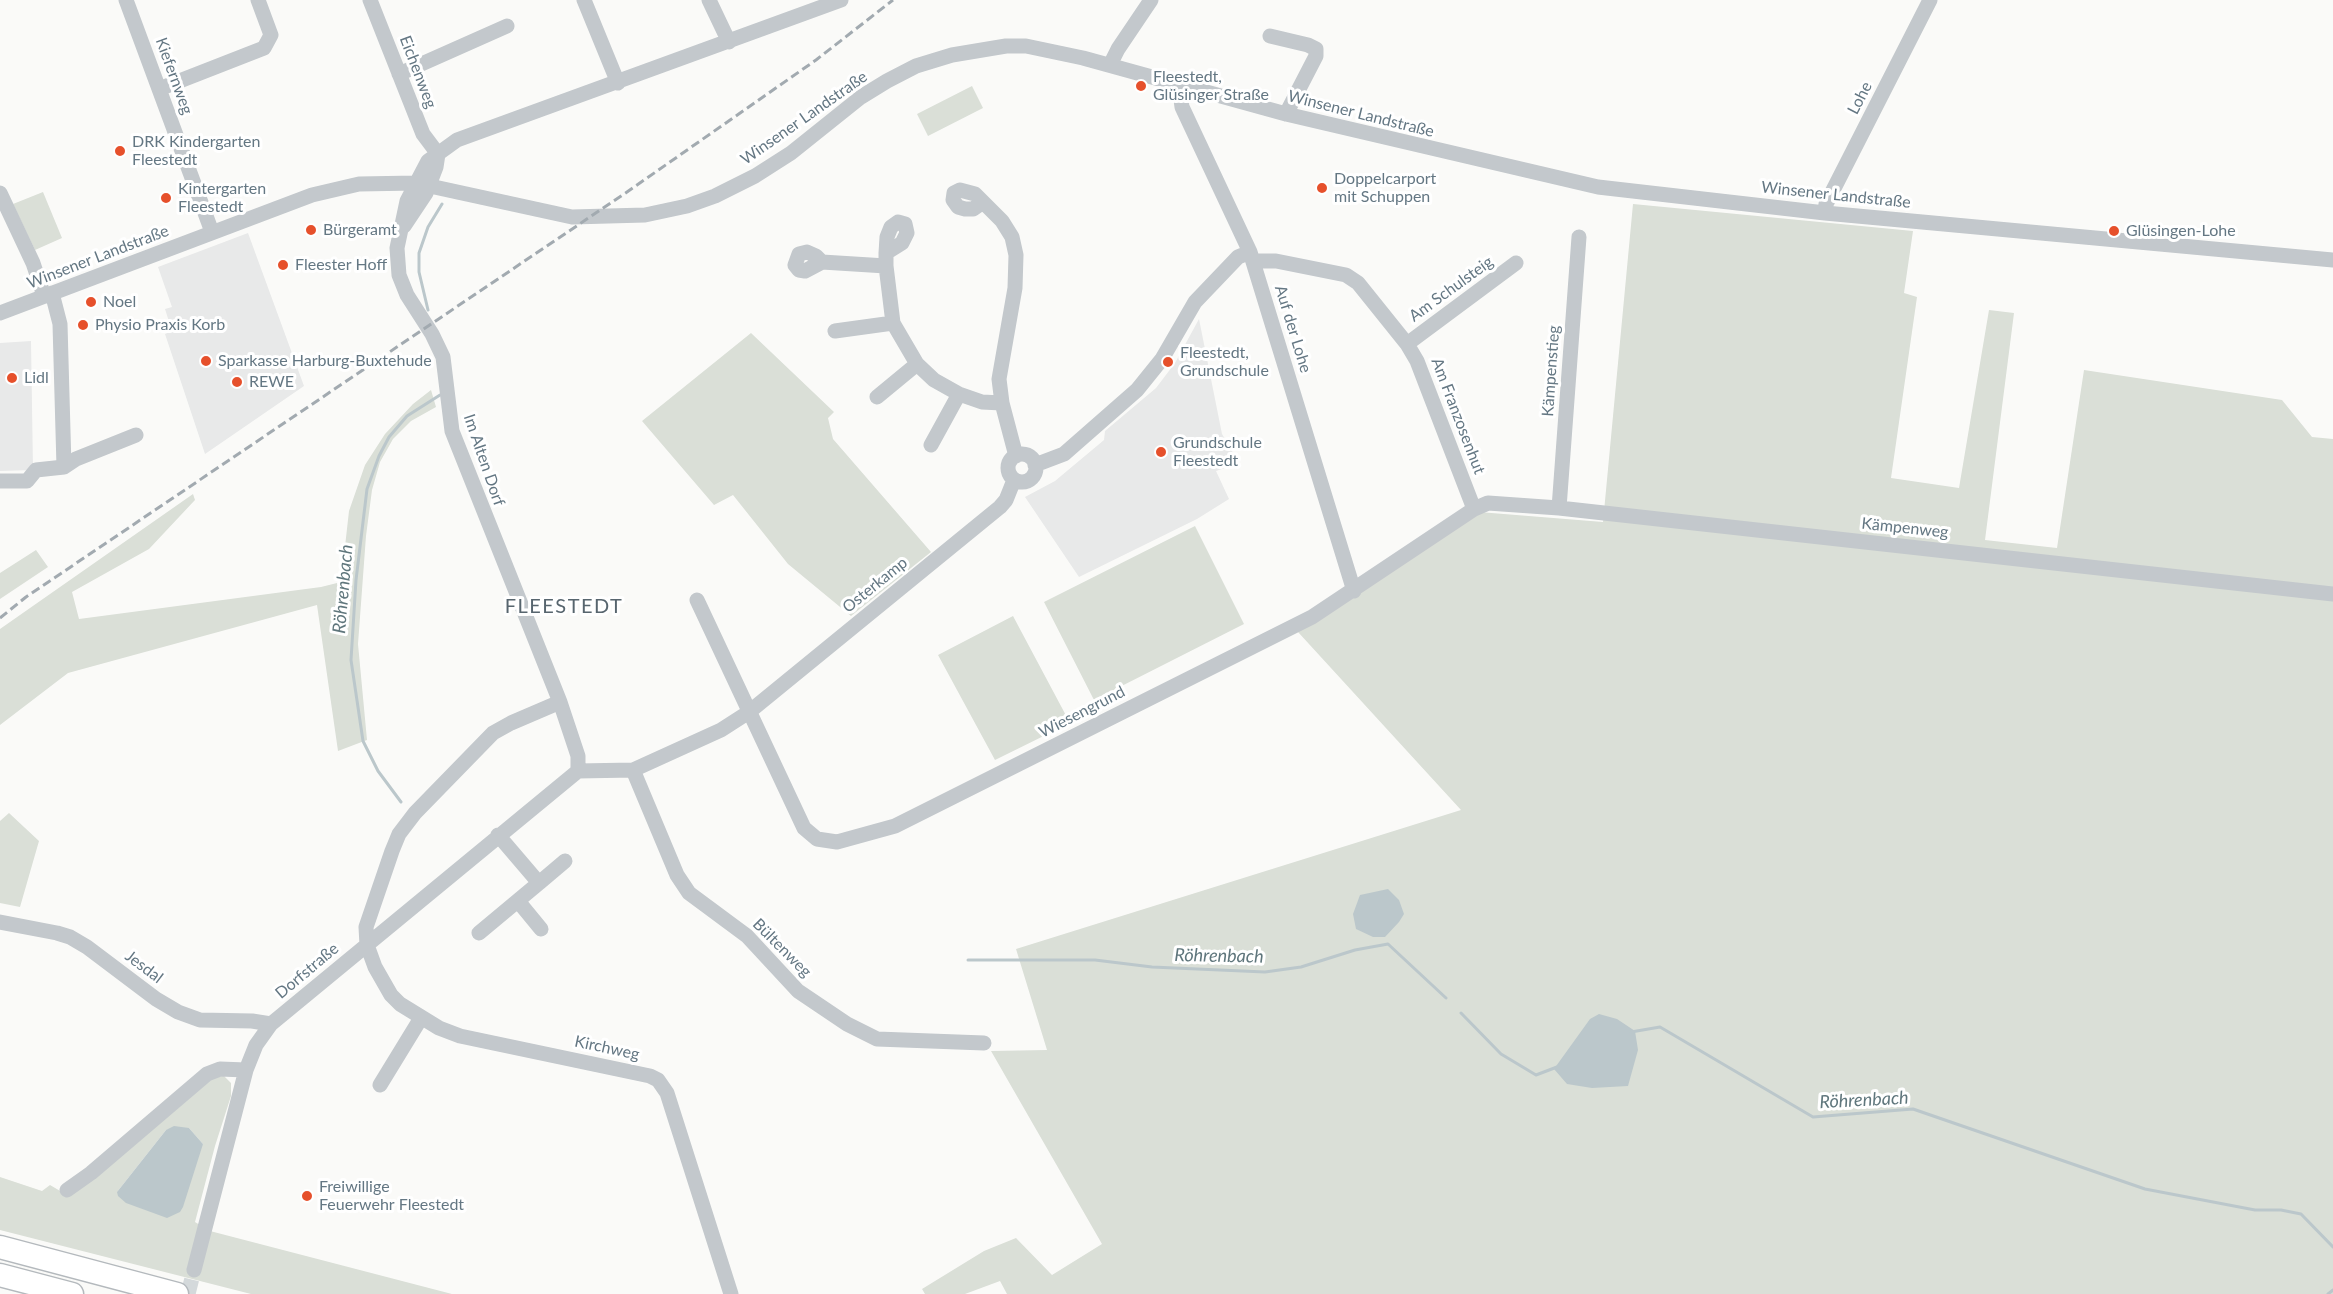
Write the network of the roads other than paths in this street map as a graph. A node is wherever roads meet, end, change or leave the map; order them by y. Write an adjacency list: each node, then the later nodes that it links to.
1 (126, 0): 16 (street, Kiefernweg)
2 (258, 0): 16 (street)
3 (370, 0): 13 (street, Eichenweg)
4 (709, 0): 11 (street)
5 (841, 0): 11 (street)
6 (1151, 0): 12 (street)
7 (1930, 0): 22 (street, Lohe)
8 (587, 1): 14 (street)
9 (507, 27): 13 (street)
10 (1270, 36): 17 (street)
11 (729, 42): 14 (street)
12 (1110, 65): 15 (street, Winsener Landstraße); 19 (street, Winsener Landstraße)
13 (399, 74): 18 (street, Eichenweg)
14 (618, 83): 18 (street)
15 (1179, 85): 17 (street, Winsener Landstraße); 25 (street, Auf der Lohe)
16 (159, 89): 23 (street, Kiefernweg)
17 (1286, 114): 22 (street, Winsener Landstraße)
18 (438, 154): 19 (street)
19 (422, 184): 23 (street, Winsener Landstraße); 50 (street, Im Alten Dorf)
20 (0, 193): 29 (street)
21 (983, 202): 37 (street)
22 (1825, 213): 26 (street, Winsener Landstraße)
23 (212, 232): 29 (street, Winsener Landstraße)
24 (1579, 237): 45 (street, Kämpenstieg)
25 (1252, 257): 33 (street, Am Franzosenhut); 41 (street); 47 (street, Auf der Lohe)
26 (2333, 260)
27 (822, 262): 31 (street)
28 (1516, 264): 33 (street, Am Schulsteig)
29 (48, 295): 30 (street, Winsener Landstraße); 42 (street)
30 (0, 313)
31 (893, 323): 32 (street); 34 (street)
32 (835, 331)
33 (1407, 344): 46 (street, Am Franzosenhut)
34 (917, 364): 35 (street); 36 (street)
35 (959, 394): 37 (street); 39 (street)
36 (877, 397)
37 (1002, 403): 40 (street)
38 (135, 435): 42 (street)
39 (931, 445)
40 (1016, 456): 41 (street); 43 (street, Osterkamp)
41 (1035, 465): 43 (street)
42 (64, 467): 44 (street)
43 (1014, 480): 51 (street, Osterkamp)
44 (0, 481)
45 (1559, 508): 46 (street, Kämpenweg); 48 (street, Kämpenweg)
46 (1474, 509): 47 (street, Wiesengrund)
47 (1354, 591): 51 (street, Wiesengrund)
48 (2333, 594)
49 (697, 600): 51 (street)
50 (560, 702): 53 (street, Im Alten Dorf); 61 (street)
51 (749, 712): 52 (street, Osterkamp)
52 (633, 770): 53 (street, Osterkamp); 64 (street, Bültenweg)
53 (578, 771): 54 (street, Dorfstraße)
54 (498, 836): 56 (street); 61 (street, Dorfstraße)
55 (565, 861): 56 (street)
56 (539, 883): 57 (street)
57 (518, 901): 59 (street); 60 (street)
58 (0, 922): 63 (street, Jesdal)
59 (541, 929)
60 (479, 933)
61 (367, 945): 62 (street, Kirchweg); 63 (street, Dorfstraße)
62 (421, 1018): 66 (street); 73 (street, Kirchweg)
63 (271, 1024): 65 (street, Dorfstraße)
64 (984, 1043)
65 (246, 1070): 67 (street); 69 (street, Dorfstraße)
66 (380, 1085)
67 (67, 1190)
68 (0, 1247): 72 (highway)
69 (194, 1270)
70 (0, 1275): 71 (highway)
71 (72, 1294)
72 (177, 1294)
73 (731, 1294)

